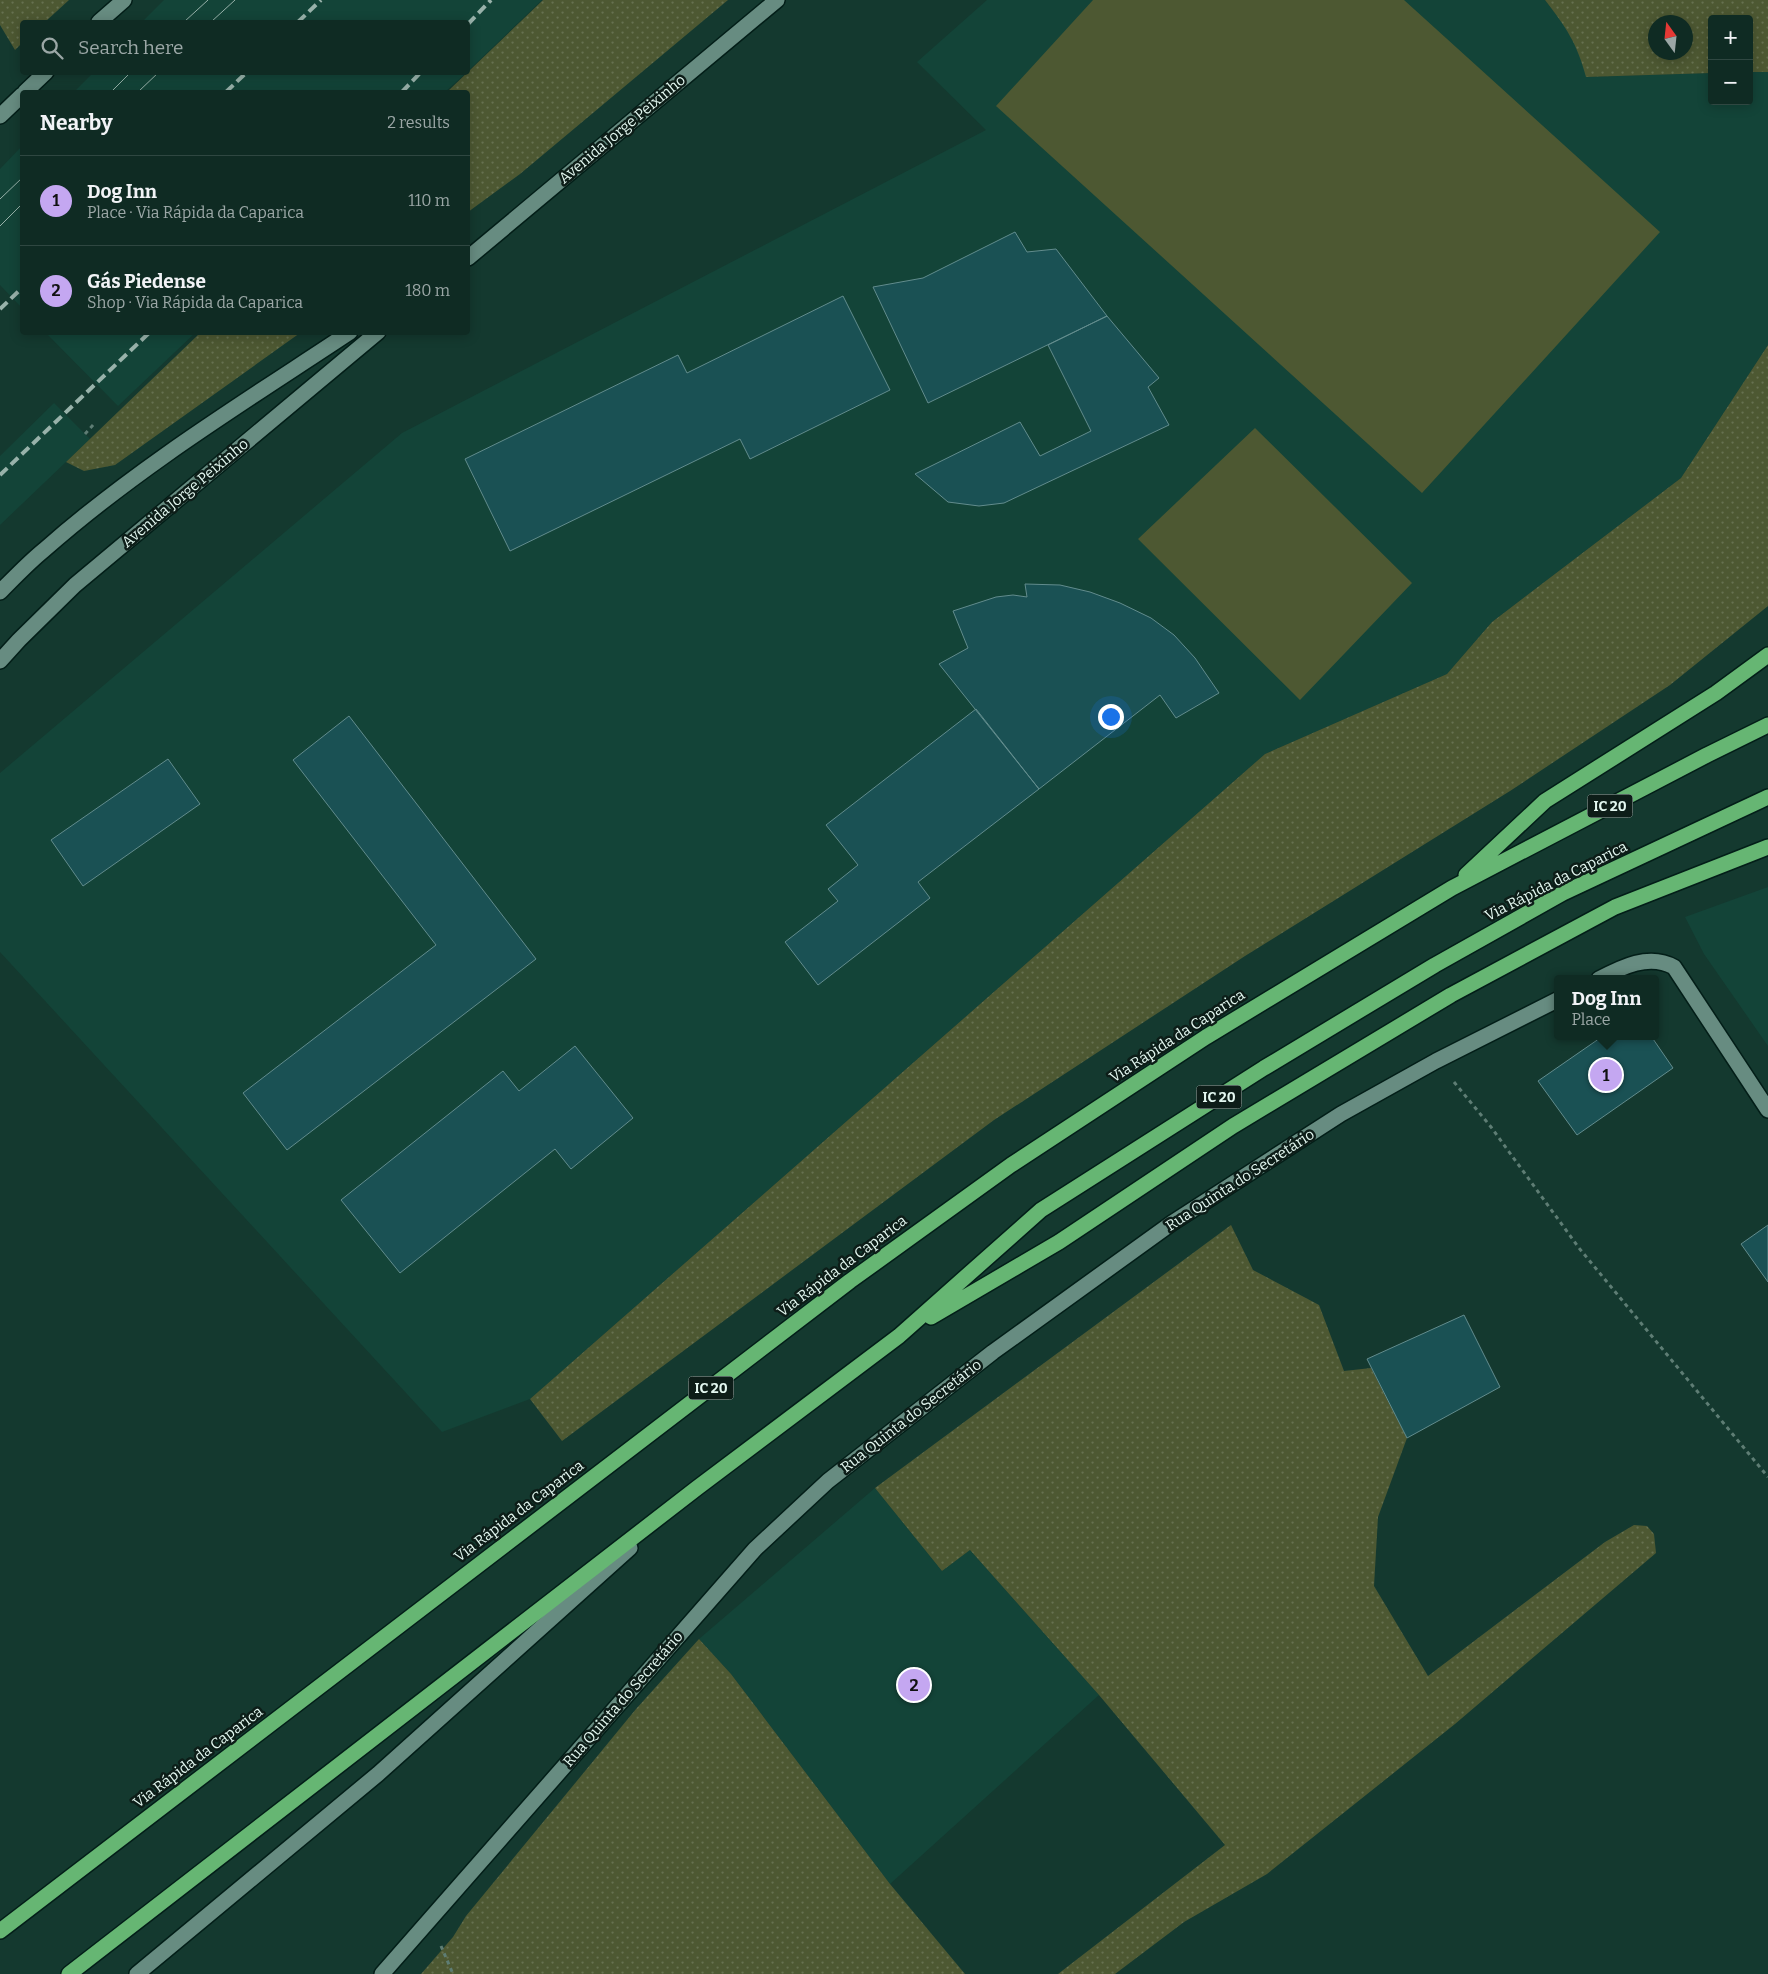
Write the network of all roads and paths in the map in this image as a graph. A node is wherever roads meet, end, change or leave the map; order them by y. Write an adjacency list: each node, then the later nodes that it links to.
1 (124, 0): 3 (street)
2 (776, 0): 8 (street, Avenida Jorge Peixinho)
3 (102, 20)
4 (43, 75): 5 (street)
5 (28, 90)
6 (20, 98): 7 (street)
7 (0, 116)
8 (470, 254)
9 (345, 335): 13 (street)
10 (374, 335): 15 (street, Avenida Jorge Peixinho)
11 (94, 424): 12 (path)
12 (85, 434)
13 (0, 592)
14 (1768, 655): 19 (highway)
15 (0, 661)
16 (1768, 725): 19 (highway, Via Rápida da Caparica / IC 20)
17 (1768, 797): 24 (highway, Via Rápida da Caparica / IC 20)
18 (1768, 847): 24 (highway)
19 (1452, 888): 27 (highway, Via Rápida da Caparica / IC 20)
20 (1607, 975): 23 (street)
21 (1554, 1001): 22 (street, Rua Quinta do Secretário)
22 (1436, 1060): 25 (path); 30 (street, Rua Quinta do Secretário)
23 (1768, 1110)
24 (900, 1336): 26 (highway, Via Rápida da Caparica / IC 20)
25 (1768, 1477)
26 (697, 1488): 28 (highway, Via Rápida da Caparica / IC 20); 29 (street)
27 (0, 1931)
28 (68, 1974)
29 (138, 1974)
30 (382, 1974)

